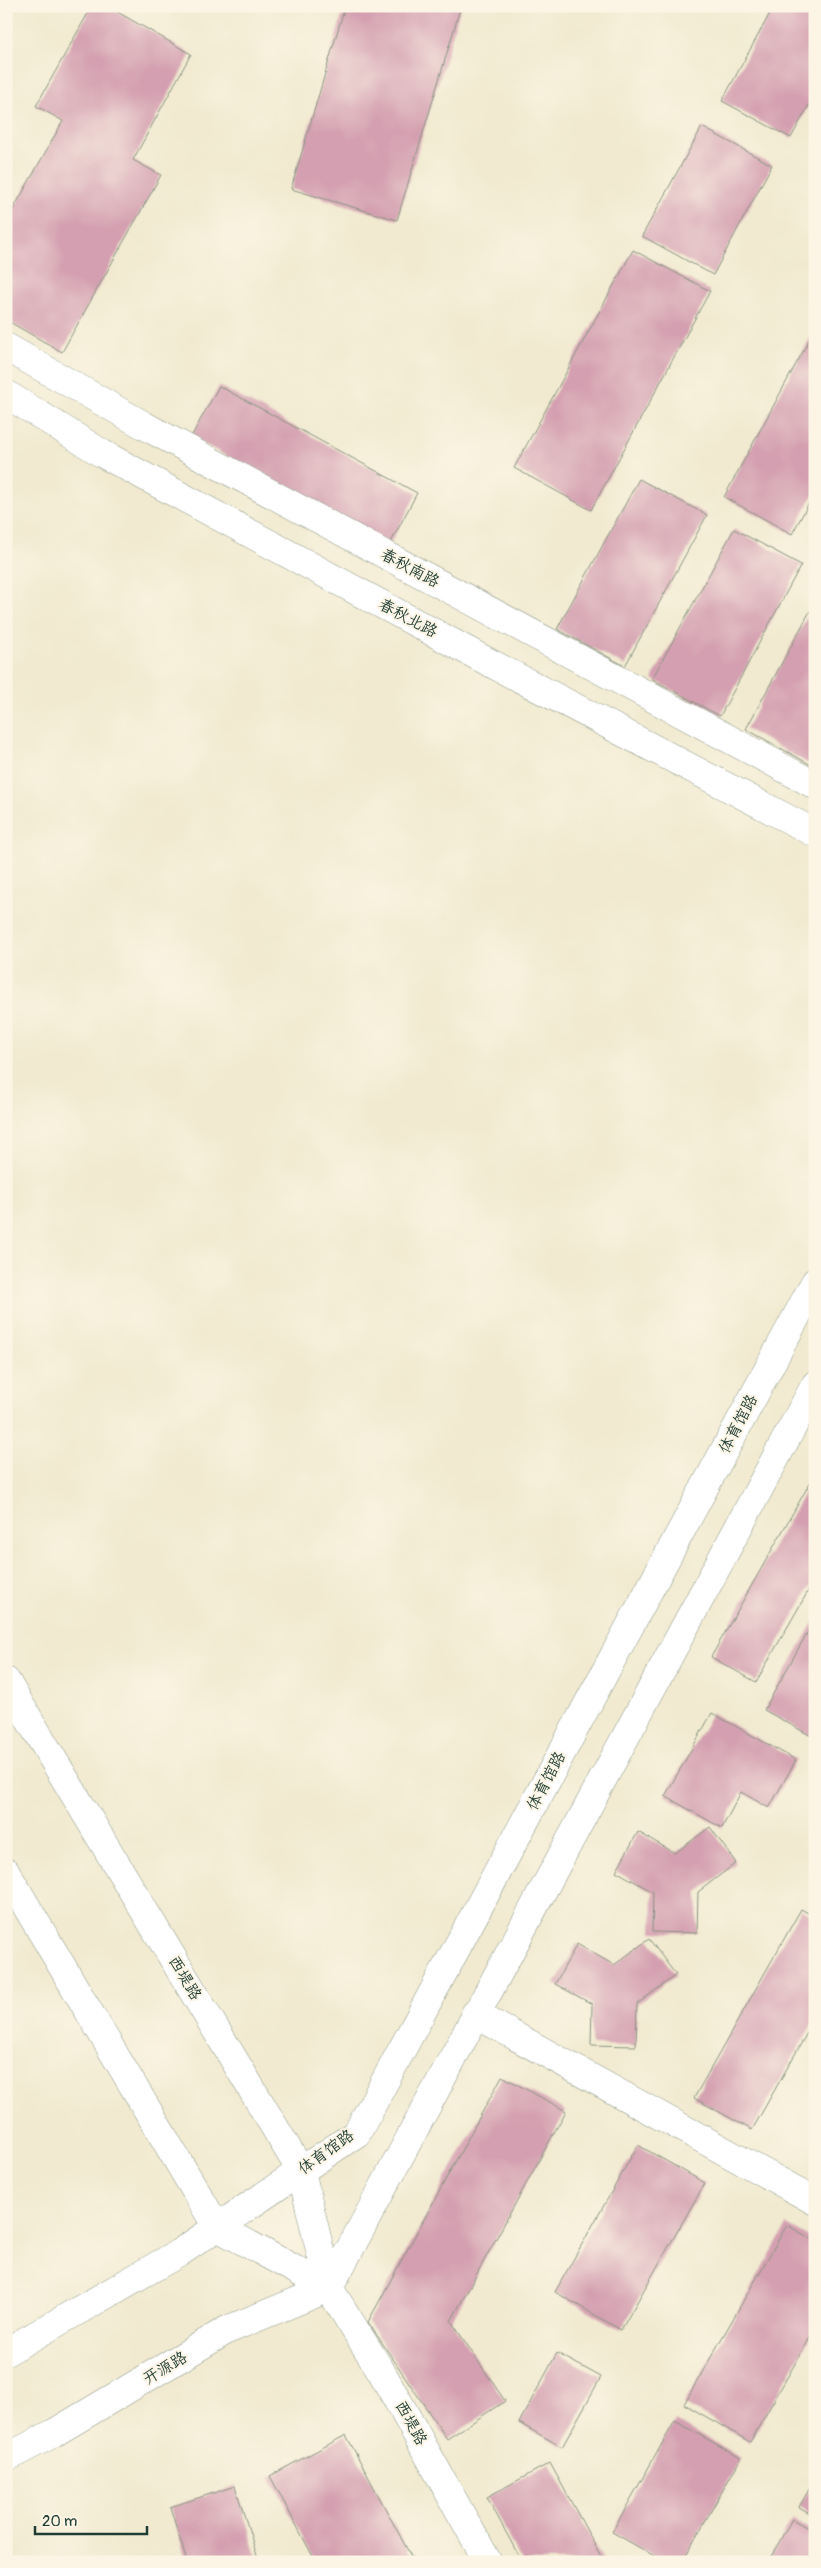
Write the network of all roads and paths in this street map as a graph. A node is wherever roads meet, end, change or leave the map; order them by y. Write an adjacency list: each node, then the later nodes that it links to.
1 (6, 347): 3 (street, 春秋南路)
2 (6, 394): 4 (street, 春秋北路)
3 (815, 785)
4 (815, 832)
5 (815, 1282): 10 (street, 体育馆路)
6 (815, 1385): 9 (street)
7 (6, 1681): 10 (street, 西堤路)
8 (6, 1872): 12 (street)
9 (475, 2014): 11 (street); 13 (street)
10 (301, 2171): 12 (street, 体育馆路); 13 (street, 西堤路)
11 (815, 2201)
12 (217, 2226): 13 (street, 西堤路); 14 (street)
13 (329, 2288): 15 (street, 开源路); 16 (street, 西堤路)
14 (6, 2352)
15 (6, 2458)
16 (488, 2562)

